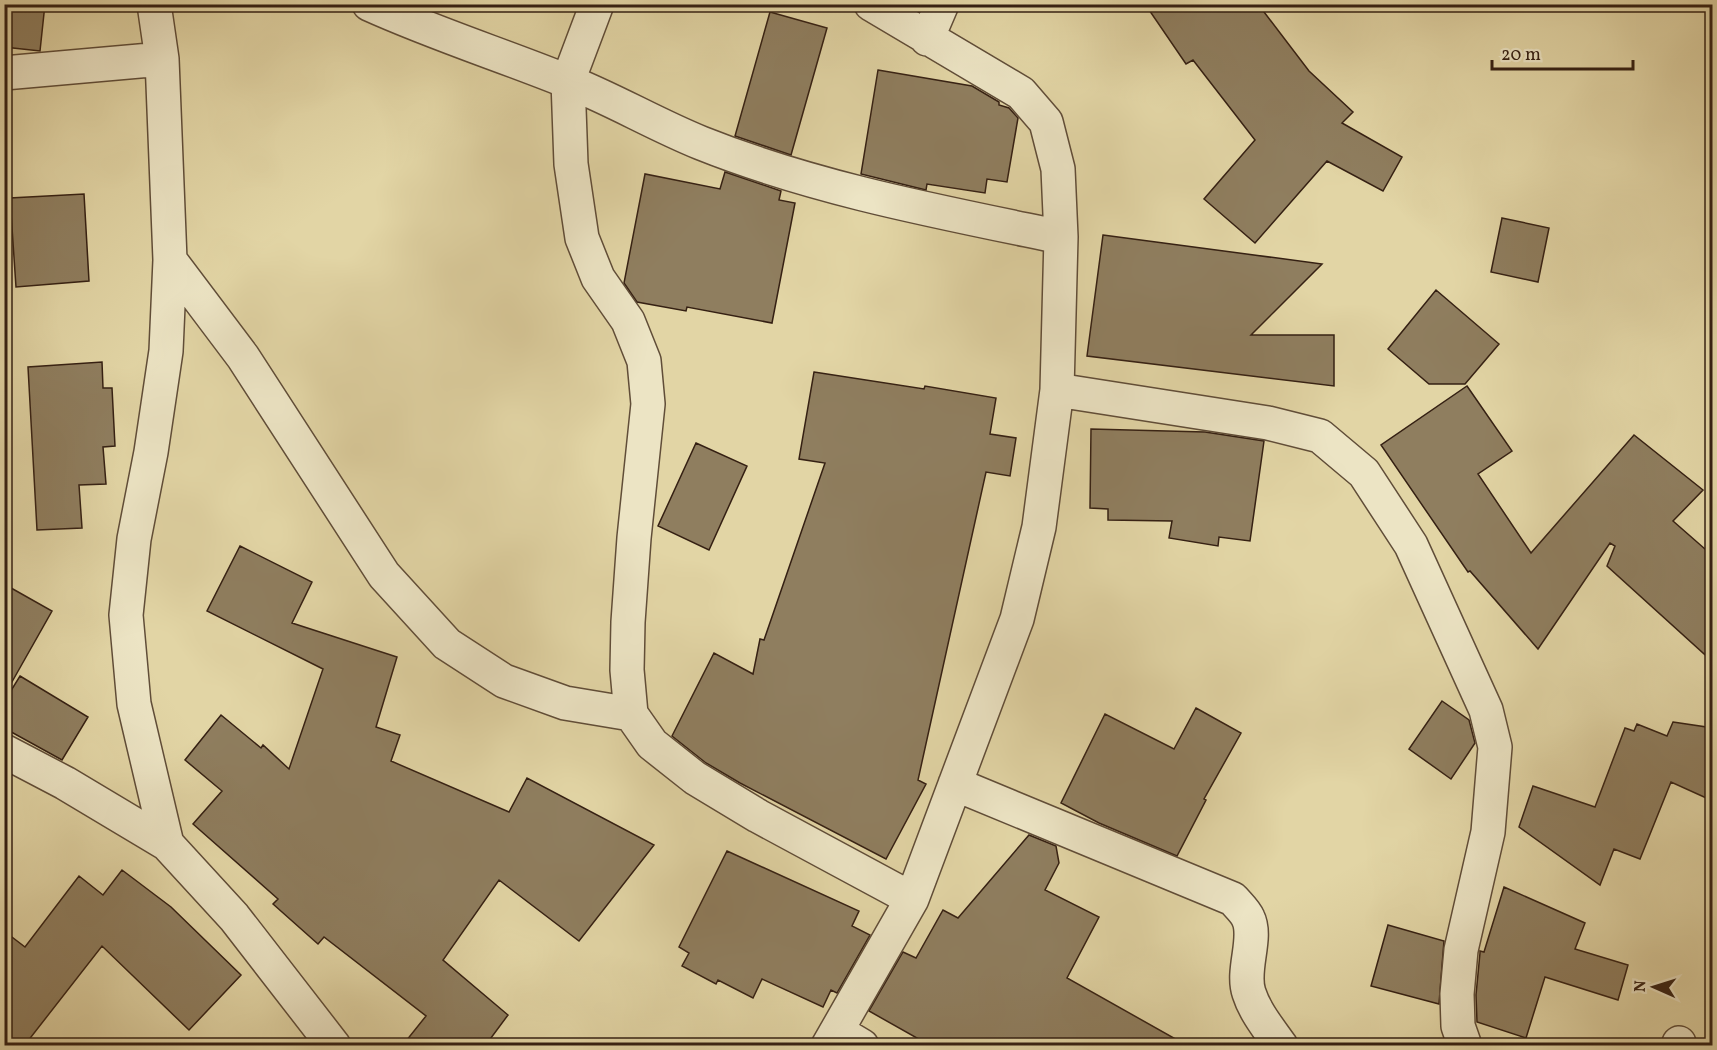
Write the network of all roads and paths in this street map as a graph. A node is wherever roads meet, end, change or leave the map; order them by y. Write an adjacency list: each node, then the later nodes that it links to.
1 (154, 4): 8 (street)
2 (369, 4): 6 (street)
3 (597, 4): 10 (street)
4 (871, 4): 7 (street)
5 (942, 4): 7 (street)
6 (419, 15): 10 (street)
7 (927, 39): 11 (street)
8 (162, 59): 9 (street); 12 (street)
9 (4, 74)
10 (568, 81): 11 (street); 14 (street)
11 (1061, 237): 13 (street)
12 (170, 260): 14 (street); 17 (street)
13 (1057, 390): 16 (street); 19 (street)
14 (631, 714): 18 (street)
15 (4, 751): 17 (street)
16 (956, 784): 18 (street); 22 (street)
17 (167, 844): 21 (street)
18 (912, 899): 20 (street)
19 (1456, 1039)
20 (842, 1041)
21 (334, 1046)
22 (1281, 1046)

